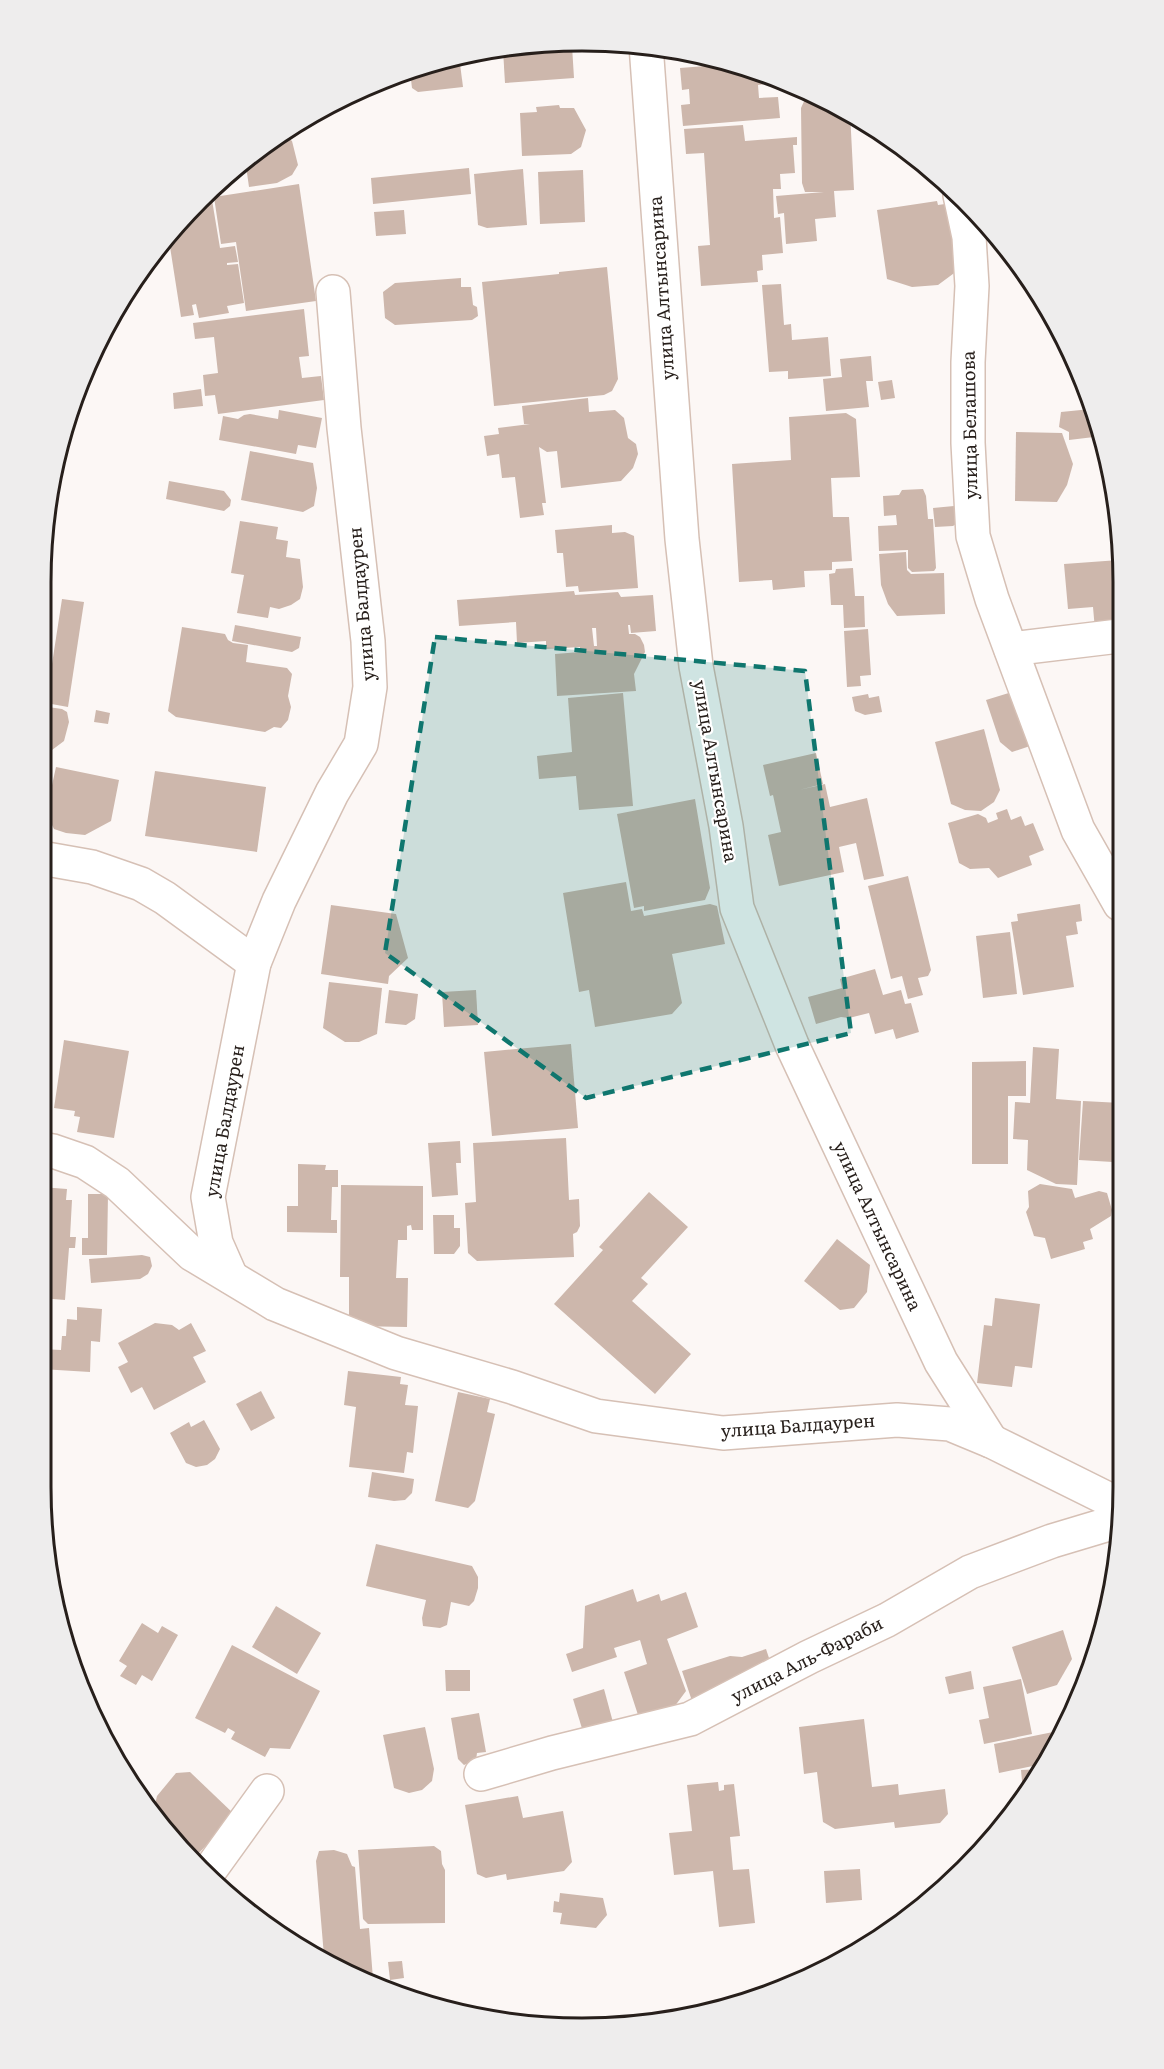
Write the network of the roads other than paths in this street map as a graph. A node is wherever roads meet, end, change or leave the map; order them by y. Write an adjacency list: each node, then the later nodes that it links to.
1 (647, 56): 11 (street, улица Алтынсарина)
2 (964, 214): 5 (street, улица Белашова)
3 (333, 292): 8 (street, улица Балдаурен)
4 (1113, 637): 5 (street)
5 (1011, 649): 7 (street, улица Белашова)
6 (51, 860): 8 (street)
7 (1113, 892)
8 (254, 963): 10 (street, улица Балдаурен)
9 (51, 1151): 10 (street, улица Балдаурен)
10 (231, 1277): 11 (street, улица Балдаурен)
11 (990, 1441): 12 (street, улица Балдаурен)
12 (1113, 1501)
13 (1112, 1523): 14 (street, улица Аль-Фараби)
14 (482, 1774)
15 (267, 1791): 16 (street)
16 (212, 1867)

